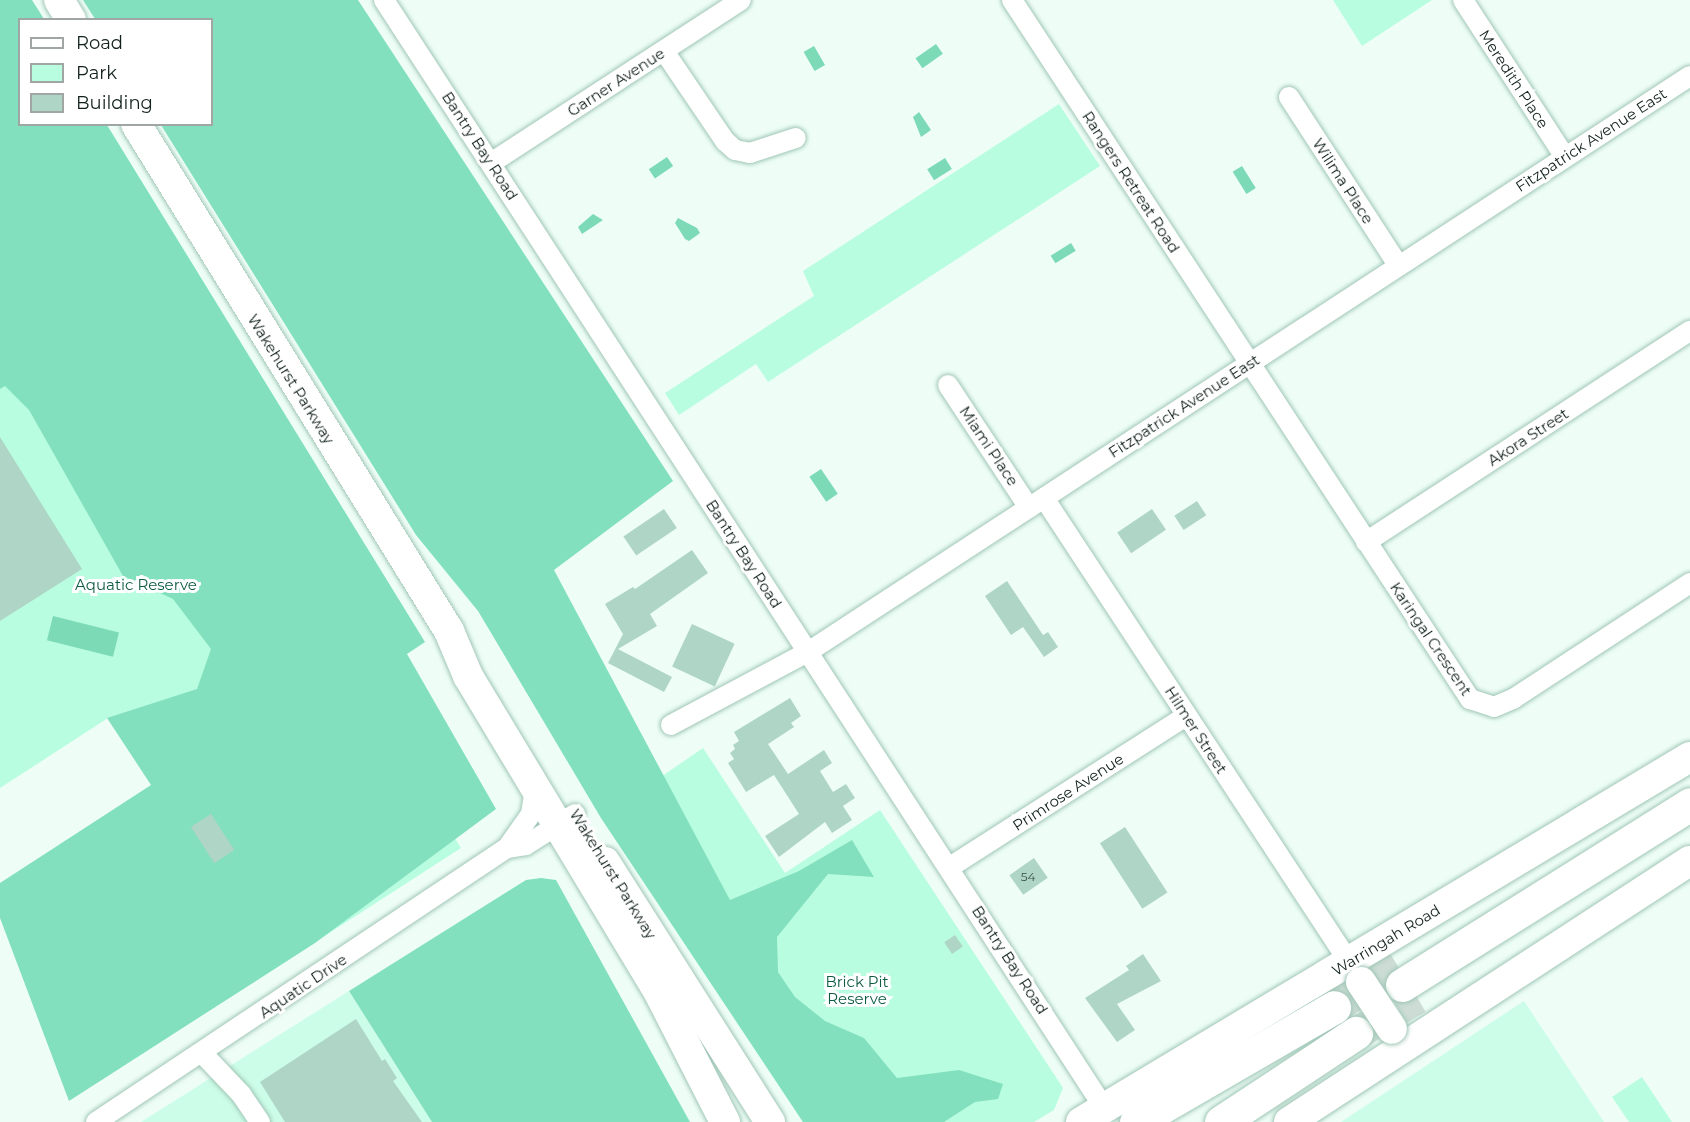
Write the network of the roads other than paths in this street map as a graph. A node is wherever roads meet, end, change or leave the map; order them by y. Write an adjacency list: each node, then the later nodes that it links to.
1 (59, 0): 6 (main road)
2 (384, 0): 13 (street, Bantry Bay Road)
3 (741, 0): 7 (street, Garner Avenue)
4 (1012, 0): 16 (street, Rangers Retreat Road)
5 (1463, 0): 12 (street, Meredith Place)
6 (70, 18)
7 (664, 51): 11 (street); 13 (street, Garner Avenue)
8 (1690, 76): 12 (street, Fitzpatrick Avenue East)
9 (1289, 97): 14 (street, Wilima Place)
10 (137, 126): 21 (main road, Wakehurst Parkway)
11 (796, 138)
12 (1565, 157): 14 (street, Fitzpatrick Avenue East)
13 (491, 163): 22 (street, Bantry Bay Road)
14 (1398, 265): 16 (street, Fitzpatrick Avenue East)
15 (1690, 331): 19 (street, Akora Street)
16 (1250, 364): 18 (street, Fitzpatrick Avenue East); 19 (street, Karingal Crescent)
17 (948, 385): 18 (street, Miami Place)
18 (1037, 503): 22 (street, Fitzpatrick Avenue East); 23 (street, Hilmer Street)
19 (1366, 542): 20 (street, Karingal Crescent)
20 (1690, 584)
21 (449, 631): 26 (main road, Wakehurst Parkway); 28 (main road, Wakehurst Parkway)
22 (808, 652): 24 (street, Fitzpatrick Avenue East); 32 (street, Bantry Bay Road)
23 (1186, 716): 32 (street, Primrose Avenue); 33 (street, Hilmer Street)
24 (672, 724)
25 (1690, 757): 33 (main road, Warringah Road)
26 (535, 783): 28 (main road, Wakehurst Parkway); 30 (street, Aquatic Drive)
27 (1690, 804): 29 (highway)
28 (567, 819): 30 (street, Aquatic Drive); 40 (main road, Wakehurst Parkway); 41 (main road, Wakehurst Parkway)
29 (1690, 825)
30 (507, 848): 36 (street, Aquatic Drive)
31 (1690, 861): 35 (main road)
32 (950, 867): 37 (street, Bantry Bay Road)
33 (1355, 972): 35 (main road, bridge); 37 (main road, Warringah Road)
34 (1346, 1019): 42 (highway); 43 (highway); 44 (highway)
35 (1398, 1038): 45 (main road)
36 (202, 1053): 38 (street, Aquatic Drive); 39 (street)
37 (1093, 1115)
38 (96, 1122)
39 (260, 1122)
40 (724, 1122)
41 (770, 1122)
42 (1136, 1122)
43 (1182, 1122)
44 (1221, 1122)
45 (1289, 1122)

